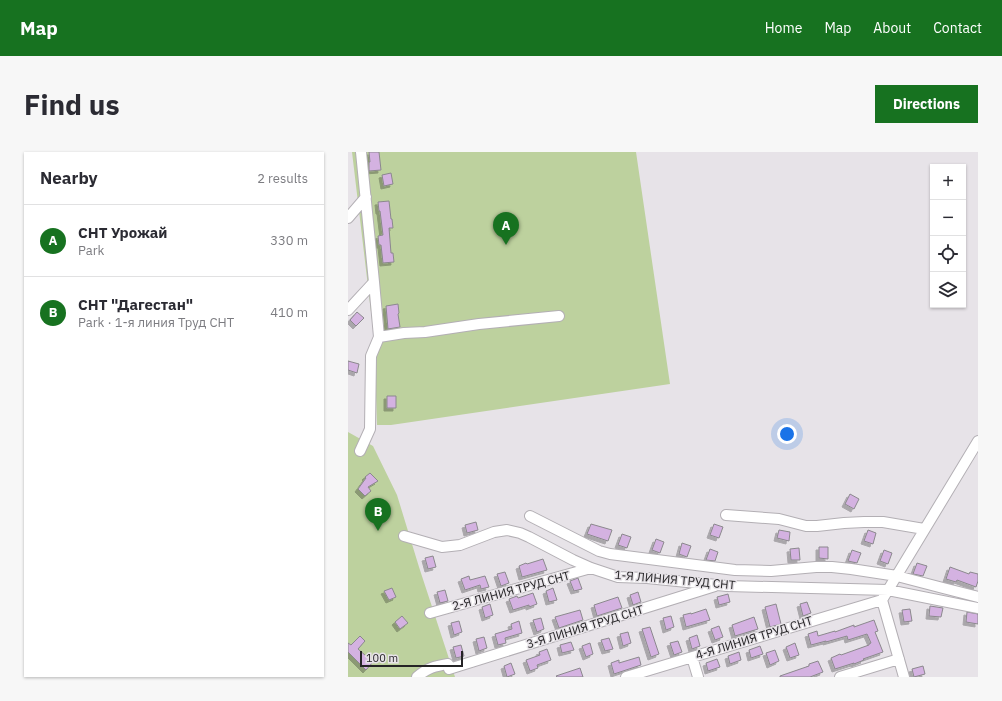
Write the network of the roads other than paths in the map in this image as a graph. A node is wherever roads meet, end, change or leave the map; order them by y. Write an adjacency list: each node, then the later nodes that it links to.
1 (361, 152): 2 (street)
2 (366, 197): 3 (street); 4 (street)
3 (348, 218)
4 (374, 282): 5 (street); 7 (street)
5 (348, 310)
6 (559, 316): 7 (street)
7 (379, 337): 9 (street)
8 (978, 441): 12 (street)
9 (360, 451)
10 (726, 515): 12 (street)
11 (530, 516): 15 (street)
12 (924, 529): 15 (street)
13 (404, 536): 14 (street, 1-Я ЛИНИЯ ТРУД СНТ)
14 (591, 568): 16 (street, 1-Я ЛИНИЯ ТРУД СНТ); 21 (street, 2-Я ЛИНИЯ ТРУД СНТ)
15 (897, 576): 17 (street); 18 (street)
16 (720, 585): 17 (street, 1-Я ЛИНИЯ ТРУД СНТ); 24 (street, 3-Я ЛИНИЯ ТРУД СНТ)
17 (888, 590): 19 (street); 20 (street, 1-Я ЛИНИЯ ТРУД СНТ)
18 (978, 597)
19 (882, 600): 22 (street, 4-Я ЛИНИЯ ТРУД СНТ); 23 (street)
20 (978, 608)
21 (430, 613)
22 (692, 657): 25 (street, 4-Я ЛИНИЯ ТРУД СНТ); 26 (street)
23 (899, 659): 27 (street); 28 (street)
24 (417, 677)
25 (626, 677)
26 (698, 677)
27 (840, 677)
28 (904, 677)

